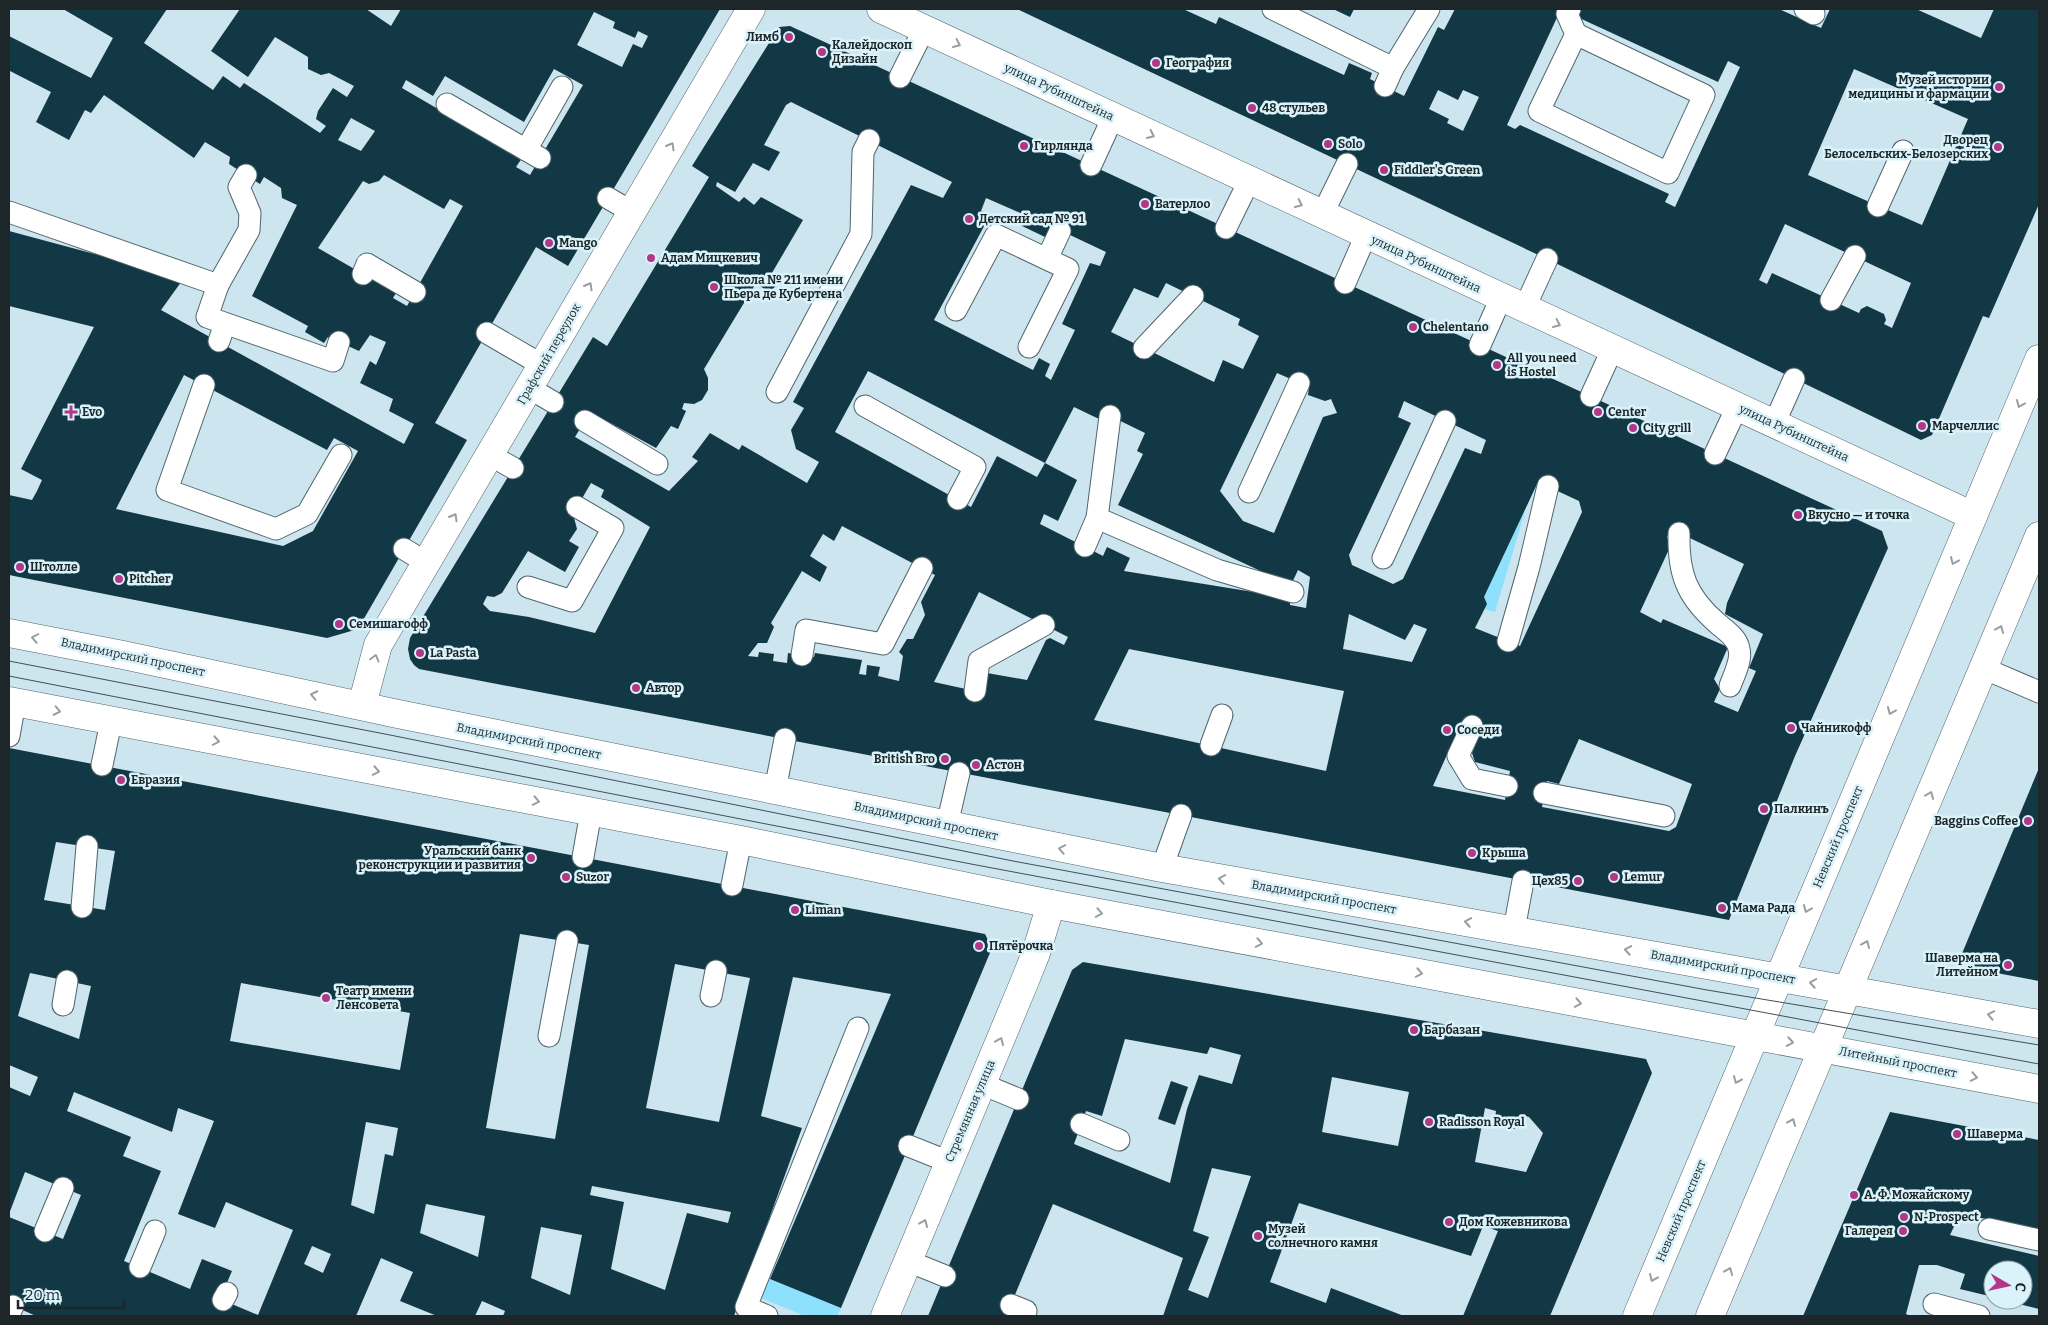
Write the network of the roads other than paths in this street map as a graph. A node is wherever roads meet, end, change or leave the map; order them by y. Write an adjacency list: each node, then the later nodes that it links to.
1 (751, 9): 21 (main road, Графский переулок, one-way to 1)
2 (881, 9): 6 (main road, улица Рубинштейна)
3 (1273, 9): 4 (lane)
4 (1429, 9)
5 (1570, 9): 7 (lane)
6 (924, 29): 8 (lane); 11 (main road, улица Рубинштейна, one-way to 11)
7 (1576, 34): 7 (lane)
8 (900, 77)
9 (562, 87): 10 (lane)
10 (447, 104)
11 (1113, 117): 15 (lane); 17 (main road, улица Рубинштейна, one-way to 17)
12 (869, 140): 48 (lane)
13 (1903, 150): 19 (lane)
14 (1347, 164): 22 (lane)
15 (1091, 165)
16 (246, 175): 31 (lane)
17 (1249, 181): 22 (main road, улица Рубинштейна, one-way to 22); 23 (lane)
18 (608, 198): 21 (lane)
19 (1878, 206)
20 (9, 212): 31 (lane)
21 (632, 212): 44 (main road, Графский переулок, one-way to 21)
22 (1322, 215): 25 (main road, улица Рубинштейна)
23 (1226, 228)
24 (1060, 231): 27 (lane)
25 (1366, 235): 30 (lane); 35 (main road, улица Рубинштейна)
26 (1855, 256): 34 (lane)
27 (1047, 259): 36 (lane); 40 (lane)
28 (1547, 259): 35 (lane)
29 (363, 274): 32 (lane)
30 (1344, 282)
31 (218, 285): 38 (lane)
32 (415, 292)
33 (1193, 296): 41 (lane)
34 (1831, 300)
35 (1512, 304): 39 (lane); 42 (main road, улица Рубинштейна, one-way to 42)
36 (956, 310)
37 (487, 333): 44 (lane)
38 (339, 342)
39 (1480, 345)
40 (1029, 346)
41 (1144, 348)
42 (1612, 350): 49 (lane); 52 (main road, улица Рубинштейна)
43 (2039, 359): 66 (main road, Невский проспект, one-way to 66)
44 (536, 377): 50 (lane); 59 (main road, Графский переулок)
45 (1794, 379): 56 (lane)
46 (1300, 383): 63 (lane)
47 (204, 385): 58 (lane)
48 (777, 392)
49 (1590, 396)
50 (553, 402)
51 (865, 406): 64 (lane)
52 (1737, 407): 56 (main road, улица Рубинштейна); 57 (lane)
53 (1110, 416): 67 (lane)
54 (1445, 420): 72 (lane)
55 (585, 421): 60 (lane)
56 (1774, 424): 66 (main road, улица Рубинштейна)
57 (1716, 454)
58 (340, 455)
59 (490, 455): 61 (lane); 73 (main road, Графский переулок, one-way to 59)
60 (657, 464)
61 (513, 468)
62 (1548, 486): 79 (lane)
63 (1249, 492)
64 (958, 499)
65 (576, 507): 75 (lane)
66 (1973, 516): 113 (main road, Невский проспект, one-way to 113)
67 (1097, 518): 70 (lane); 76 (lane)
68 (1679, 533): 82 (lane)
69 (2039, 536): 81 (main road, one-way to 69)
70 (1085, 546)
71 (404, 549): 73 (lane)
72 (1383, 558)
73 (427, 562): 86 (main road, Графский переулок, one-way to 73)
74 (922, 568): 80 (lane)
75 (528, 587)
76 (1293, 592)
77 (1044, 625): 83 (lane)
78 (9, 633): 86 (main road, Владимирский проспект, one-way to 78)
79 (1508, 641)
80 (802, 655)
81 (1983, 668): 84 (lane); 115 (main road, one-way to 81)
82 (1730, 686)
83 (975, 691)
84 (2039, 692)
85 (12, 702): 88 (main road, one-way to 88); 90 (lane)
86 (362, 705): 96 (main road, Владимирский проспект)
87 (1222, 715): 92 (lane)
88 (111, 722): 93 (lane); 98 (main road, one-way to 98)
89 (1472, 726): 95 (lane)
90 (9, 736)
91 (785, 739): 96 (lane)
92 (1210, 745)
93 (102, 765)
94 (959, 773): 101 (lane)
95 (1507, 786)
96 (775, 790): 101 (main road, Владимирский проспект)
97 (1544, 793): 100 (lane)
98 (592, 812): 102 (main road); 104 (lane)
99 (1182, 815): 105 (lane)
100 (1664, 816)
101 (947, 826): 105 (main road, Владимирский проспект, one-way to 101)
102 (741, 840): 107 (lane); 108 (main road)
103 (87, 846): 109 (lane)
104 (583, 857)
105 (1162, 868): 110 (main road, Владимирский проспект, one-way to 105)
106 (1523, 881): 110 (lane)
107 (732, 885)
108 (1051, 904): 121 (main road, one-way to 121); 123 (main road, Стремянная улица, one-way to 108)
109 (82, 907)
110 (1514, 930): 113 (main road, Владимирский проспект, one-way to 110)
111 (567, 941): 120 (lane)
112 (716, 971): 116 (lane)
113 (1780, 977): 115 (main road, Владимирский проспект, one-way to 113); 121 (main road, Невский проспект)
114 (67, 981): 117 (lane)
115 (1847, 989): 118 (main road, one-way to 115); 122 (main road)
116 (711, 996)
117 (63, 1005)
118 (2039, 1024)
119 (858, 1028): 139 (lane)
120 (549, 1036)
121 (1756, 1036): 122 (main road, Литейный проспект, one-way to 122); 141 (main road, Невский проспект, one-way to 141)
122 (1823, 1048): 124 (main road, Литейный проспект, one-way to 124); 142 (main road, one-way to 122)
123 (982, 1084): 125 (lane); 129 (main road, Стремянная улица)
124 (2039, 1089)
125 (1018, 1099)
126 (1081, 1124): 127 (lane)
127 (1119, 1140)
128 (909, 1146): 129 (lane)
129 (949, 1162): 135 (main road, Стремянная улица, one-way to 129)
130 (63, 1188): 132 (lane)
131 (1989, 1229): 134 (lane)
132 (45, 1231)
133 (155, 1231): 136 (lane)
134 (2039, 1240)
135 (908, 1261): 137 (lane); 140 (main road, Стремянная улица)
136 (140, 1267)
137 (945, 1276)
138 (1934, 1304): 143 (lane)
139 (767, 1316)
140 (885, 1316)
141 (1637, 1316)
142 (1710, 1316)
143 (1979, 1316)

